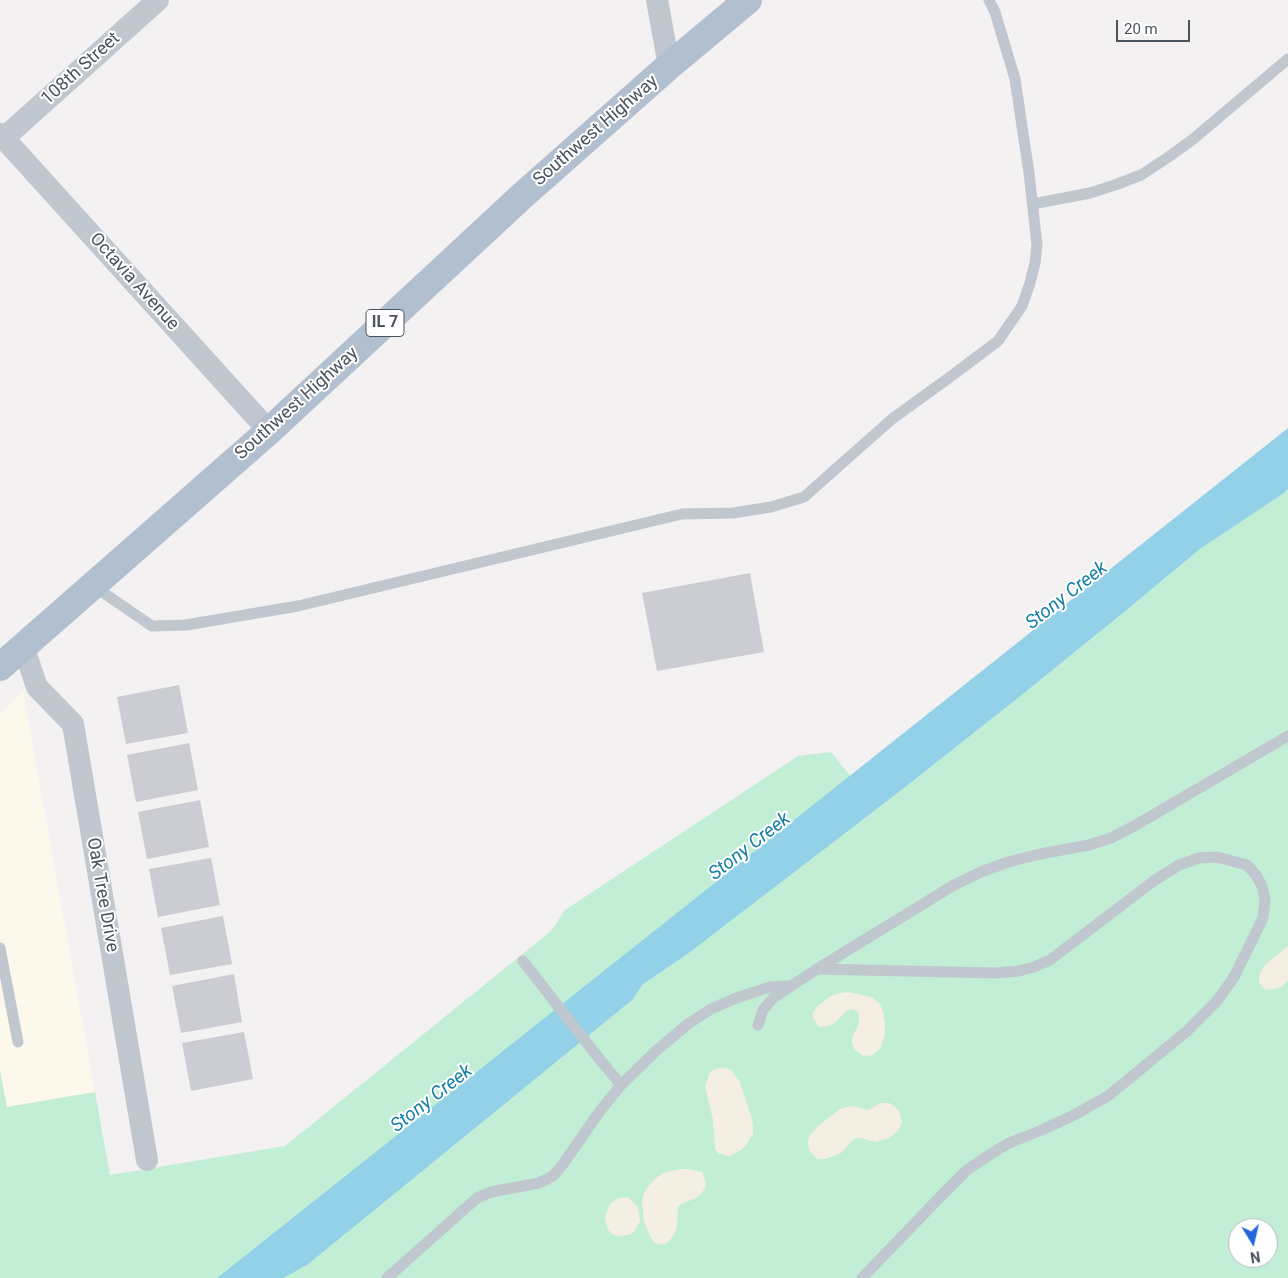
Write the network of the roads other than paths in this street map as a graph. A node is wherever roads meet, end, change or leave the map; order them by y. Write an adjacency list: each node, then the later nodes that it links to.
1 (158, 0): 7 (street, 108th Street)
2 (657, 0): 6 (street)
3 (748, 0): 6 (main road, Southwest Highway / IL 7)
4 (989, 0): 8 (lane)
5 (1288, 59): 8 (lane)
6 (669, 66): 9 (main road, Southwest Highway / IL 7)
7 (2, 136): 9 (street, Octavia Avenue)
8 (1033, 204): 10 (lane)
9 (269, 431): 10 (main road, Southwest Highway / IL 7)
10 (92, 585): 11 (main road, Southwest Highway / IL 7)
11 (23, 646): 12 (main road, Southwest Highway / IL 7); 21 (street, Oak Tree Drive)
12 (0, 667)
13 (1288, 736): 16 (lane)
14 (0, 948): 19 (lane)
15 (523, 960): 20 (lane)
16 (817, 969): 17 (lane); 23 (lane)
17 (791, 986): 18 (lane); 20 (lane)
18 (758, 1025)
19 (18, 1042)
20 (621, 1085): 22 (lane)
21 (148, 1160)
22 (387, 1278)
23 (862, 1278)

